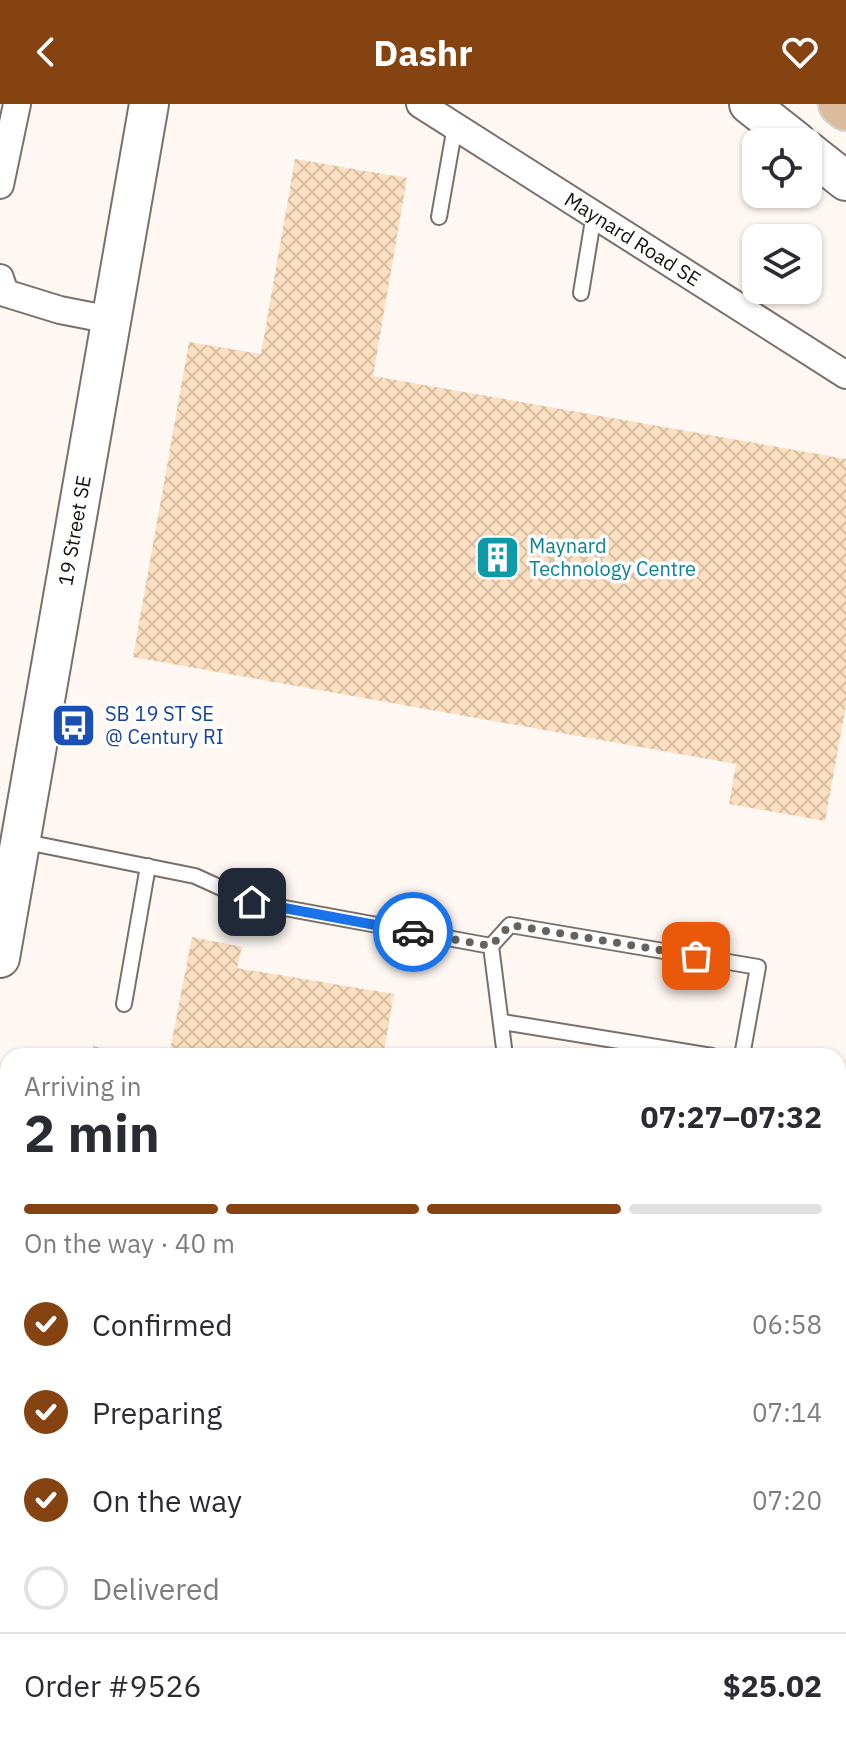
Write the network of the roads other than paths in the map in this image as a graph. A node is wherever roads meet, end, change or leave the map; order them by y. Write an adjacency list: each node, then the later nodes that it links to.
1 (17, 104): 11 (street)
2 (149, 104): 16 (street, 19 Street SE)
3 (420, 104): 7 (street, Maynard Road SE)
4 (749, 104): 8 (street)
5 (840, 104): 6 (main road)
6 (846, 109)
7 (455, 126): 12 (street, Maynard Road SE); 13 (lane)
8 (779, 128)
9 (822, 162): 10 (street)
10 (846, 181)
11 (0, 185)
12 (594, 214): 15 (lane); 17 (street, Maynard Road SE)
13 (439, 217)
14 (0, 278): 16 (street)
15 (581, 293)
16 (111, 320): 18 (street, 19 Street SE)
17 (846, 375)
18 (20, 841): 19 (lane); 21 (street, 19 Street SE)
19 (148, 866): 20 (lane); 22 (lane)
20 (491, 946): 23 (lane); 26 (lane)
21 (0, 958)
22 (124, 1004)
23 (503, 1022): 24 (lane); 25 (lane)
24 (505, 1048)
25 (663, 1048)
26 (743, 1048)

